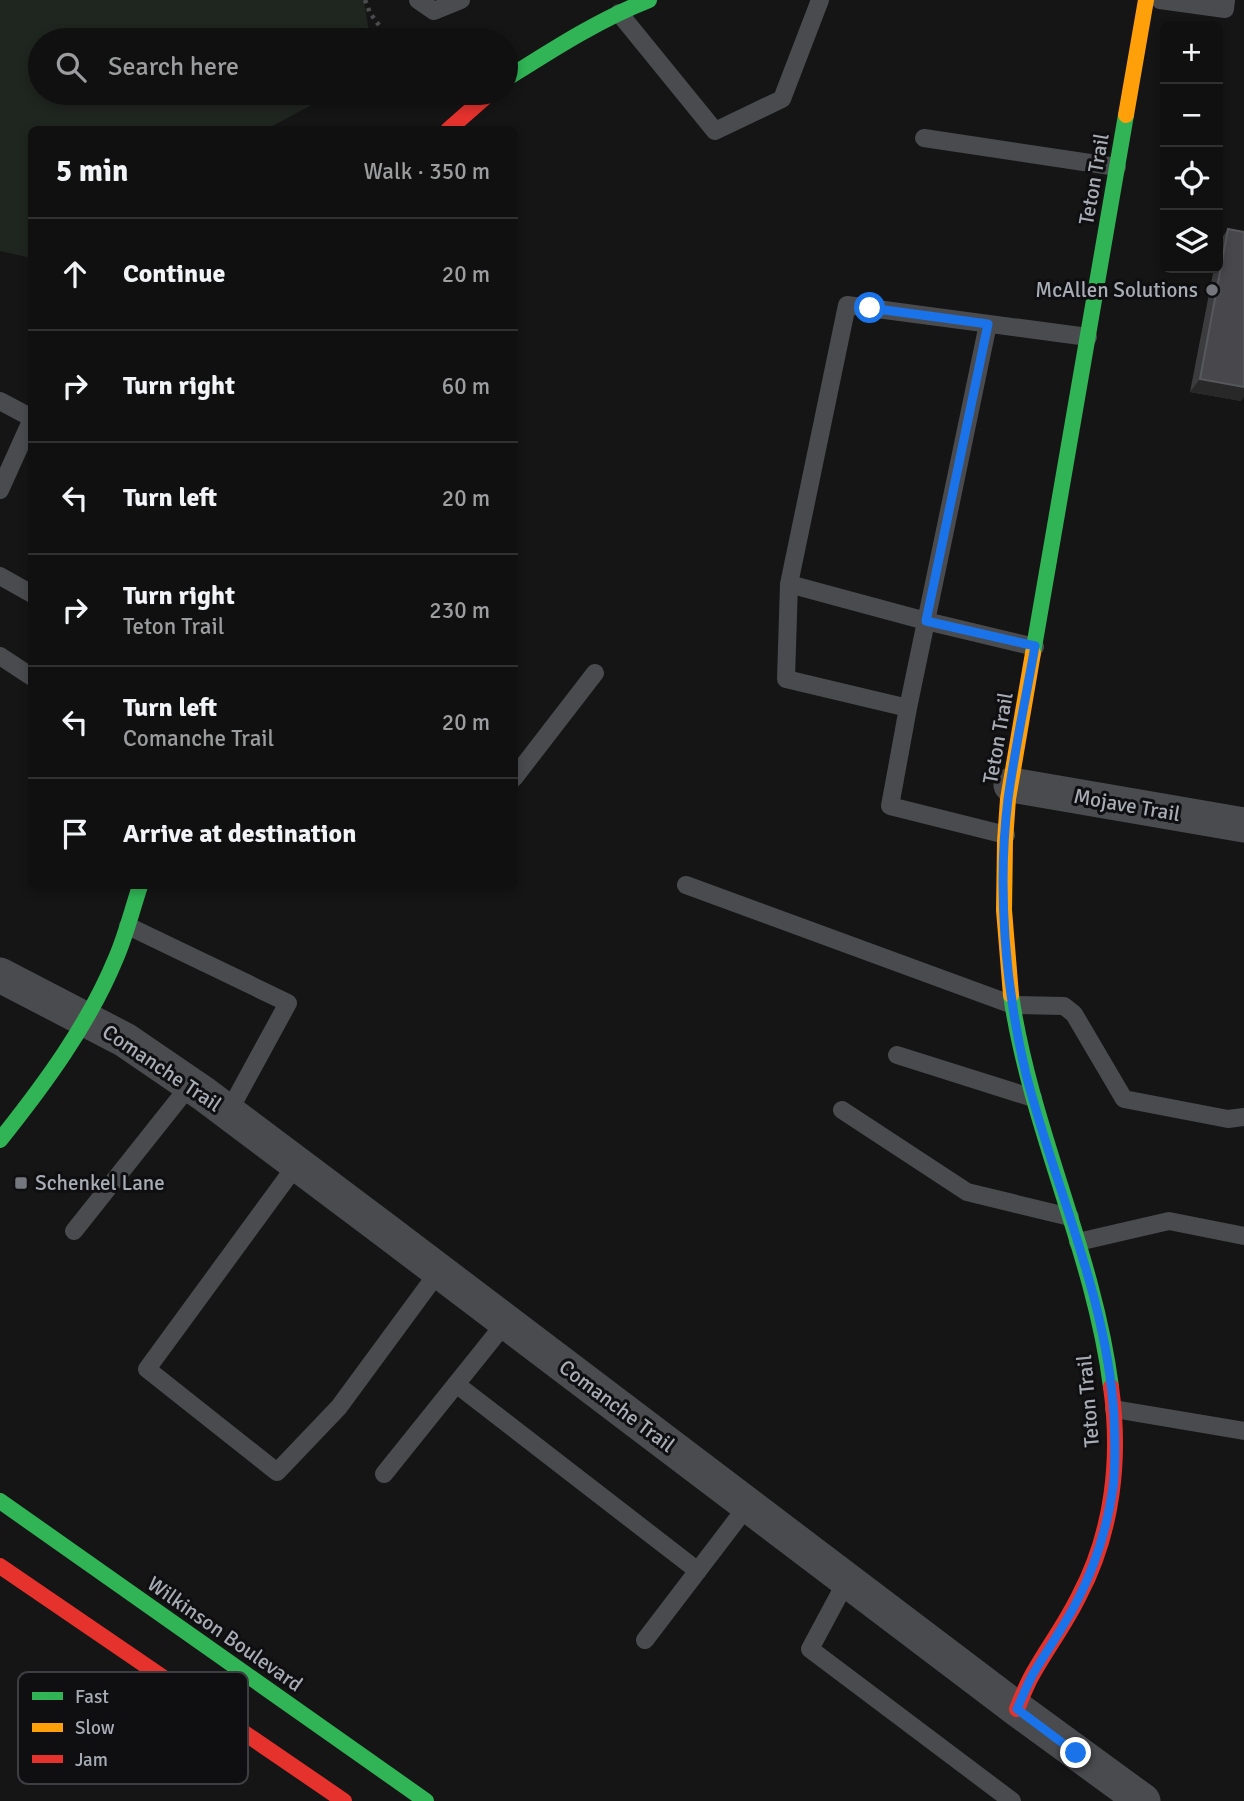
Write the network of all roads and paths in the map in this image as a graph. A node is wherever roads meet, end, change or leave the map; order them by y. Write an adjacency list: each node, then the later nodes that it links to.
1 (365, 0): 10 (path)
2 (418, 0): 3 (lane)
3 (461, 0)
4 (649, 0): 9 (main road)
5 (820, 0): 9 (lane)
6 (1146, 0): 15 (main road, Teton Trail)
7 (1160, 0): 8 (lane)
8 (1226, 0)
9 (619, 13): 11 (main road)
10 (381, 28)
11 (518, 72)
12 (476, 105): 13 (main road)
13 (453, 126)
14 (925, 138): 15 (lane)
15 (1117, 167): 17 (main road, Teton Trail)
16 (988, 324): 17 (lane); 23 (lane); 25 (lane)
17 (1088, 337): 26 (main road, Teton Trail)
18 (0, 401): 19 (lane)
19 (28, 416)
20 (28, 427): 21 (lane)
21 (0, 489)
22 (0, 576): 24 (lane)
23 (789, 584): 25 (lane); 30 (lane)
24 (28, 592)
25 (926, 621): 26 (lane); 30 (lane)
26 (1035, 646): 32 (main road, Teton Trail)
27 (0, 656): 29 (lane)
28 (595, 673): 31 (lane)
29 (28, 674)
30 (908, 708): 34 (lane)
31 (518, 773)
32 (1011, 785): 33 (street, Mojave Trail); 34 (main road, Teton Trail)
33 (1244, 825)
34 (1006, 835): 39 (main road, Teton Trail)
35 (686, 885): 39 (lane)
36 (139, 889): 37 (main road)
37 (128, 926): 40 (main road); 45 (lane)
38 (0, 975): 40 (street, Comanche Trail)
39 (1013, 1005): 43 (main road, Teton Trail); 46 (lane)
40 (85, 1019): 42 (street, Comanche Trail); 47 (main road)
41 (897, 1055): 43 (lane)
42 (190, 1085): 45 (street, Comanche Trail); 50 (lane)
43 (1033, 1098): 49 (main road, Teton Trail)
44 (842, 1110): 49 (lane)
45 (228, 1113): 48 (street, Comanche Trail)
46 (1244, 1117)
47 (0, 1140)
48 (297, 1164): 53 (street, Comanche Trail); 53 (lane)
49 (1070, 1217): 52 (main road, Teton Trail)
50 (74, 1231)
51 (1244, 1236): 52 (lane)
52 (1078, 1242): 56 (main road, Teton Trail)
53 (439, 1271): 54 (street, Comanche Trail)
54 (506, 1322): 55 (lane); 60 (street, Comanche Trail)
55 (456, 1384): 58 (lane); 62 (lane)
56 (1114, 1409): 57 (lane); 68 (main road, Teton Trail)
57 (1244, 1432)
58 (384, 1474)
59 (0, 1501): 66 (main road, Wilkinson Boulevard)
60 (748, 1505): 62 (lane); 63 (street, Comanche Trail)
61 (0, 1566): 65 (main road)
62 (698, 1571): 64 (lane)
63 (847, 1580): 68 (street, Comanche Trail); 73 (lane)
64 (645, 1640)
65 (155, 1672)
66 (243, 1672)
67 (248, 1676): 72 (main road, Wilkinson Boulevard)
68 (1017, 1709): 70 (street, Comanche Trail)
69 (248, 1735): 71 (main road)
70 (1137, 1799)
71 (344, 1801)
72 (426, 1801)
73 (1012, 1801)

